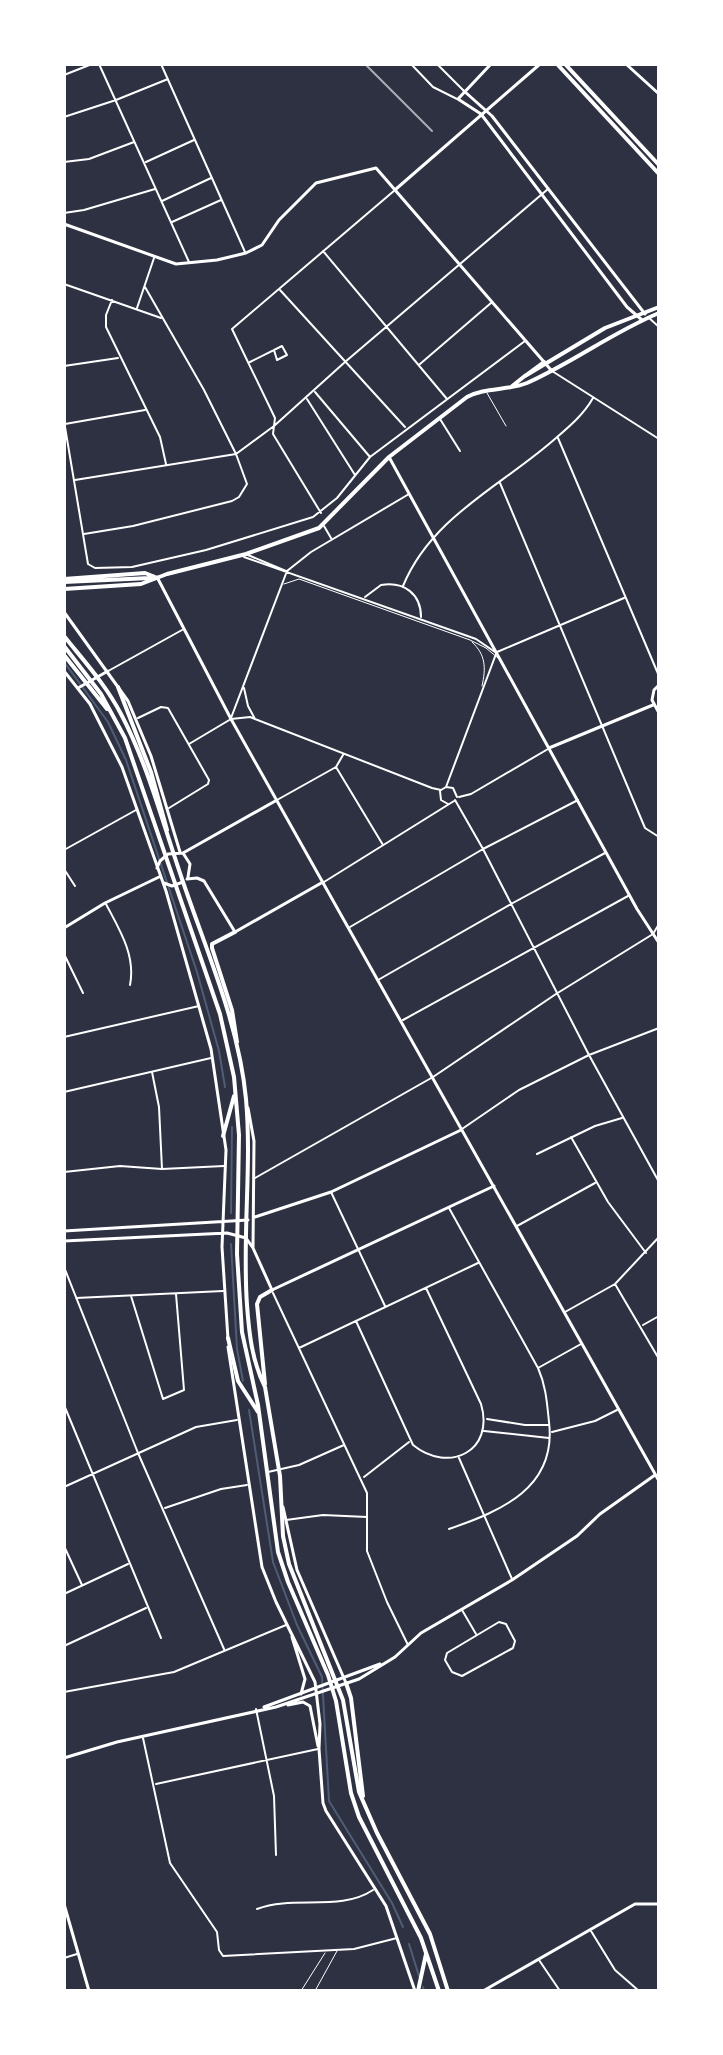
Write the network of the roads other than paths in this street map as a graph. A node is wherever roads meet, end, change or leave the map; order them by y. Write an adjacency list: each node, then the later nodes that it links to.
1 (92, 64): 11 (street)
2 (99, 64): 16 (street)
3 (161, 64): 12 (street)
4 (411, 64): 15 (street)
5 (437, 64): 13 (street)
6 (491, 64): 13 (main road)
7 (540, 64): 17 (main road)
8 (557, 64): 25 (main road)
9 (565, 64): 24 (main road)
10 (626, 64): 14 (main road)
11 (64, 75)
12 (168, 78): 16 (street); 20 (street)
13 (464, 91): 15 (main road); 17 (main road)
14 (659, 94)
15 (458, 99): 18 (main road)
16 (116, 100): 19 (street); 21 (street)
17 (485, 110): 18 (main road); 29 (main road)
18 (481, 114): 28 (main road); 30 (main road)
19 (64, 117)
20 (195, 139): 23 (street); 26 (street)
21 (135, 142): 22 (street); 23 (street)
22 (64, 162)
23 (145, 162): 27 (street)
24 (659, 165)
25 (659, 174)
26 (212, 178): 31 (street); 32 (street)
27 (156, 189): 32 (street); 33 (street)
28 (396, 189): 36 (street); 37 (main road); 40 (main road)
29 (548, 189): 30 (street); 49 (main road)
30 (540, 195): 40 (street); 48 (main road)
31 (222, 199): 34 (street); 37 (street)
32 (162, 201): 34 (street)
33 (64, 213)
34 (172, 222): 39 (street)
35 (64, 224): 38 (main road)
36 (323, 251): 43 (street); 52 (street)
37 (246, 253): 39 (main road)
38 (154, 256): 39 (main road); 42 (street)
39 (190, 263)
40 (460, 264): 45 (main road); 52 (street)
41 (64, 284): 44 (street)
42 (145, 287): 46 (street); 50 (street)
43 (279, 290): 56 (street); 57 (street)
44 (112, 300): 46 (street); 55 (street)
45 (492, 302): 53 (main road); 59 (street)
46 (137, 309): 50 (street)
47 (659, 310): 49 (main road)
48 (636, 316): 49 (main road); 62 (main road)
49 (645, 317): 51 (street); 61 (main road)
50 (162, 318): 78 (street)
51 (659, 327)
52 (387, 328): 57 (street); 59 (street)
53 (526, 340): 58 (main road); 68 (street)
54 (274, 350): 56 (street)
55 (119, 357): 60 (street); 69 (street)
56 (249, 362): 72 (street)
57 (345, 362): 64 (street); 74 (street)
58 (544, 362): 61 (main road); 62 (main road)
59 (419, 364): 68 (street)
60 (64, 366)
61 (551, 370): 63 (main road); 66 (street)
62 (525, 376): 63 (main road)
63 (510, 387): 65 (main road)
64 (314, 391): 67 (street); 79 (street)
65 (486, 391): 70 (main road); 73 (lane)
66 (593, 398): 75 (street); 76 (street)
67 (306, 399): 72 (street); 82 (street)
68 (447, 400): 74 (street)
69 (146, 410): 71 (street); 81 (street)
70 (440, 419): 77 (street); 80 (main road)
71 (64, 423): 83 (street)
72 (274, 426): 78 (street); 86 (street)
73 (506, 426)
74 (406, 428): 79 (street)
75 (558, 437): 84 (street); 99 (street)
76 (659, 439)
77 (460, 451)
78 (236, 454): 81 (street); 88 (street)
79 (370, 457): 82 (street)
80 (389, 457): 85 (main road); 87 (main road)
81 (166, 464): 83 (street)
82 (355, 475): 86 (street)
83 (74, 480): 88 (street)
84 (500, 483): 89 (street); 102 (street)
85 (409, 494): 89 (main road); 90 (street)
86 (321, 513): 88 (street)
87 (323, 525): 90 (street); 91 (main road)
88 (83, 535)
89 (432, 537): 96 (street); 107 (main road)
90 (332, 540): 92 (street)
91 (243, 555): 92 (street); 93 (main road)
92 (287, 571): 95 (street); 98 (street)
93 (155, 578): 94 (main road); 97 (main road); 103 (main road)
94 (65, 581)
95 (281, 586): 105 (lane); 112 (street)
96 (403, 586): 98 (street); 101 (street)
97 (64, 589)
98 (364, 598): 101 (street)
99 (626, 598): 102 (street); 111 (street)
100 (64, 612): 110 (main road)
101 (420, 619): 107 (street)
102 (558, 625): 107 (street); 123 (street)
103 (182, 630): 110 (street); 121 (main road)
104 (64, 636): 137 (main road)
105 (470, 640): 107 (lane); 114 (lane)
106 (64, 646): 119 (main road)
107 (496, 654): 114 (street); 125 (main road)
108 (64, 655): 119 (main road)
109 (64, 671): 115 (main road)
110 (108, 671): 115 (main road); 116 (main road)
111 (659, 676)
112 (244, 683): 121 (street); 122 (street)
113 (659, 685): 117 (main road)
114 (482, 686): 128 (street)
115 (79, 687): 135 (main road)
116 (118, 687): 120 (main road); 137 (main road)
117 (653, 705): 118 (main road); 123 (main road)
118 (659, 713)
119 (114, 716): 173 (main road)
120 (137, 719): 124 (street); 134 (main road)
121 (231, 719): 122 (street); 124 (street); 131 (main road)
122 (256, 720): 126 (street)
123 (601, 727): 125 (main road); 136 (street)
124 (189, 744): 134 (street)
125 (549, 749): 130 (street); 132 (main road)
126 (344, 754): 127 (street); 129 (street)
127 (336, 767): 131 (street); 138 (street)
128 (446, 787): 129 (street); 130 (street)
129 (441, 790): 133 (street)
130 (456, 798): 133 (street); 139 (street)
131 (277, 800): 141 (main road); 147 (main road)
132 (578, 800): 139 (street); 142 (main road)
133 (450, 804): 138 (street)
134 (168, 808): 141 (main road)
135 (136, 810): 140 (street); 144 (main road)
136 (659, 837)
137 (170, 844): 169 (main road)
138 (384, 846): 147 (street)
139 (483, 849): 151 (street); 154 (street)
140 (64, 850)
141 (180, 853): 144 (main road); 146 (main road)
142 (606, 853): 149 (main road); 151 (street)
143 (64, 869): 148 (street)
144 (157, 869): 145 (main road)
145 (160, 879): 146 (main road); 150 (main road); 164 (main road)
146 (186, 880): 155 (main road)
147 (323, 882): 154 (main road); 155 (main road)
148 (75, 886)
149 (630, 895): 156 (main road); 158 (street)
150 (105, 903): 153 (main road); 161 (street)
151 (511, 904): 158 (street); 160 (street)
152 (659, 924): 156 (street)
153 (64, 928)
154 (348, 928): 160 (main road)
155 (235, 932): 169 (main road)
156 (653, 934): 157 (main road); 163 (street)
157 (659, 943)
158 (532, 947): 163 (street); 165 (street)
159 (64, 954): 162 (street)
160 (378, 980): 165 (main road)
161 (130, 985)
162 (83, 993)
163 (556, 994): 168 (street); 172 (street)
164 (200, 1006): 167 (street); 170 (main road)
165 (401, 1021): 172 (main road)
166 (659, 1028): 168 (street)
167 (64, 1037)
168 (589, 1055): 176 (street); 177 (street)
169 (239, 1056): 175 (main road)
170 (212, 1058): 171 (street); 178 (main road)
171 (152, 1071): 174 (street); 182 (street)
172 (433, 1077): 177 (main road); 184 (street)
173 (235, 1090): 178 (main road); 222 (main road)
174 (64, 1092)
175 (246, 1098): 184 (main road); 219 (main road)
176 (624, 1118): 179 (street); 186 (street)
177 (462, 1129): 187 (main road); 188 (main road)
178 (223, 1136): 181 (main road)
179 (571, 1137): 180 (street); 185 (street)
180 (537, 1154)
181 (225, 1166): 182 (street); 191 (main road)
182 (162, 1169): 183 (street)
183 (64, 1172)
184 (254, 1179): 190 (main road)
185 (597, 1182): 192 (street); 199 (street)
186 (659, 1182)
187 (494, 1186): 189 (main road); 192 (main road)
188 (331, 1192): 190 (main road); 198 (street)
189 (448, 1207): 198 (main road); 200 (street)
190 (253, 1218): 191 (main road); 197 (main road)
191 (225, 1222): 193 (main road); 194 (main road)
192 (517, 1226): 210 (main road)
193 (64, 1231)
194 (225, 1233): 196 (main road); 197 (main road); 205 (main road)
195 (659, 1237): 199 (street)
196 (64, 1241)
197 (253, 1248): 204 (main road)
198 (358, 1249): 204 (main road); 209 (street)
199 (646, 1253): 202 (street)
200 (479, 1263): 203 (street); 218 (street)
201 (64, 1267): 208 (street)
202 (615, 1284): 210 (street); 213 (street)
203 (426, 1288): 209 (street); 223 (street)
204 (272, 1290): 216 (street); 219 (main road)
205 (223, 1291): 206 (street); 214 (main road)
206 (176, 1294): 207 (street); 207 (street)
207 (131, 1296): 208 (street)
208 (75, 1298): 231 (street)
209 (385, 1307): 212 (street)
210 (565, 1312): 215 (main road)
211 (659, 1316): 213 (street)
212 (356, 1321): 216 (street); 229 (street)
213 (641, 1326): 217 (street)
214 (228, 1338): 222 (main road); 224 (main road)
215 (582, 1344): 218 (street); 221 (main road)
216 (299, 1348): 230 (street)
217 (659, 1359)
218 (538, 1368): 225 (street)
219 (265, 1387): 233 (main road)
220 (64, 1405): 236 (street)
221 (618, 1410): 227 (street); 235 (main road)
222 (260, 1414): 234 (main road)
223 (485, 1418): 225 (street); 226 (street)
224 (238, 1420): 231 (street); 239 (main road)
225 (549, 1425): 227 (street)
226 (483, 1431): 228 (street); 232 (street)
227 (551, 1432): 228 (street)
228 (551, 1438): 244 (street)
229 (410, 1441): 232 (street); 237 (street)
230 (346, 1445): 233 (street); 237 (street)
231 (138, 1453): 236 (street); 242 (street)
232 (459, 1458): 244 (street)
233 (279, 1470): 234 (street); 241 (main road)
234 (268, 1472): 282 (main road)
235 (657, 1474): 238 (main road); 249 (main road)
236 (92, 1476): 240 (street); 248 (street)
237 (362, 1479): 243 (street)
238 (659, 1481)
239 (248, 1485): 242 (street); 254 (main road)
240 (64, 1487)
241 (282, 1498): 245 (main road); 272 (main road)
242 (163, 1509): 260 (street)
243 (368, 1517): 245 (street); 259 (street)
244 (484, 1517): 246 (street); 249 (street)
245 (286, 1520): 261 (main road)
246 (449, 1529)
247 (64, 1546): 250 (street)
248 (129, 1563): 250 (street); 252 (street)
249 (512, 1580): 253 (main road)
250 (82, 1586): 251 (street)
251 (64, 1594)
252 (149, 1607): 257 (street); 258 (street)
253 (462, 1610): 256 (street); 259 (main road)
254 (287, 1625): 255 (main road); 260 (street)
255 (292, 1634): 264 (main road); 268 (main road)
256 (477, 1635): 256 (street)
257 (161, 1638)
258 (64, 1646)
259 (408, 1646): 261 (main road)
260 (224, 1649): 262 (street)
261 (344, 1681): 263 (main road); 272 (main road)
262 (64, 1692)
263 (314, 1692): 264 (main road); 265 (main road)
264 (301, 1694): 266 (main road)
265 (276, 1707): 266 (main road); 268 (main road)
266 (256, 1709): 267 (main road); 270 (street)
267 (143, 1737): 269 (main road); 271 (street)
268 (319, 1749): 270 (street); 274 (main road)
269 (64, 1758)
270 (267, 1759): 271 (street); 273 (street)
271 (154, 1785): 281 (street)
272 (363, 1802): 291 (main road)
273 (276, 1855)
274 (375, 1888): 277 (street); 279 (main road)
275 (64, 1904): 283 (main road)
276 (659, 1904): 278 (main road)
277 (257, 1909)
278 (591, 1930): 285 (main road); 294 (street)
279 (397, 1938): 280 (street); 289 (main road)
280 (338, 1950): 281 (street); 288 (lane)
281 (326, 1951): 287 (lane)
282 (426, 1952): 289 (main road); 290 (main road)
283 (77, 1954): 284 (street); 286 (main road)
284 (64, 1958)
285 (539, 1960): 292 (main road); 293 (street)
286 (89, 1991)
287 (301, 1991)
288 (315, 1991)
289 (416, 1991)
290 (439, 1991)
291 (448, 1991)
292 (483, 1991)
293 (560, 1991)
294 (639, 1991)

